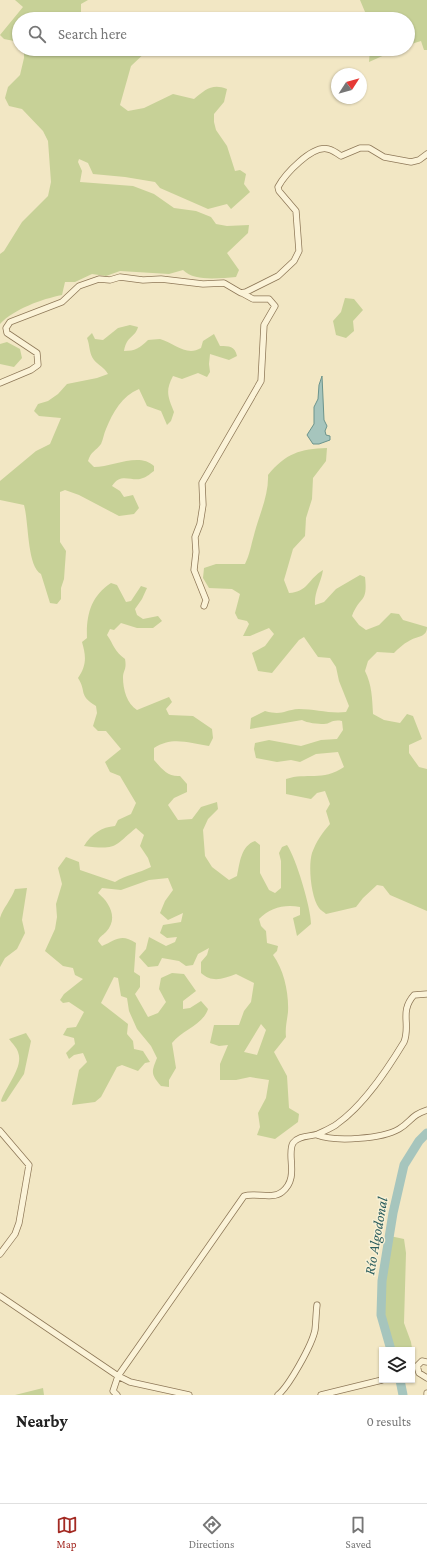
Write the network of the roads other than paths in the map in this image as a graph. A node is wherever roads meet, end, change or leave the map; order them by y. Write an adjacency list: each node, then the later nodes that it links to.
1 (427, 154): 2 (street)
2 (241, 293): 3 (street); 4 (street)
3 (0, 383)
4 (204, 606)
5 (427, 994): 8 (street)
6 (427, 1110): 8 (street)
7 (0, 1131): 9 (street)
8 (317, 1134): 14 (street)
9 (0, 1254)
10 (0, 1296): 14 (street)
11 (317, 1305): 18 (street)
12 (427, 1362): 13 (street)
13 (424, 1374)
14 (118, 1376): 16 (street); 17 (street)
15 (379, 1381): 19 (street)
16 (117, 1395)
17 (189, 1395)
18 (278, 1395)
19 (320, 1395)

